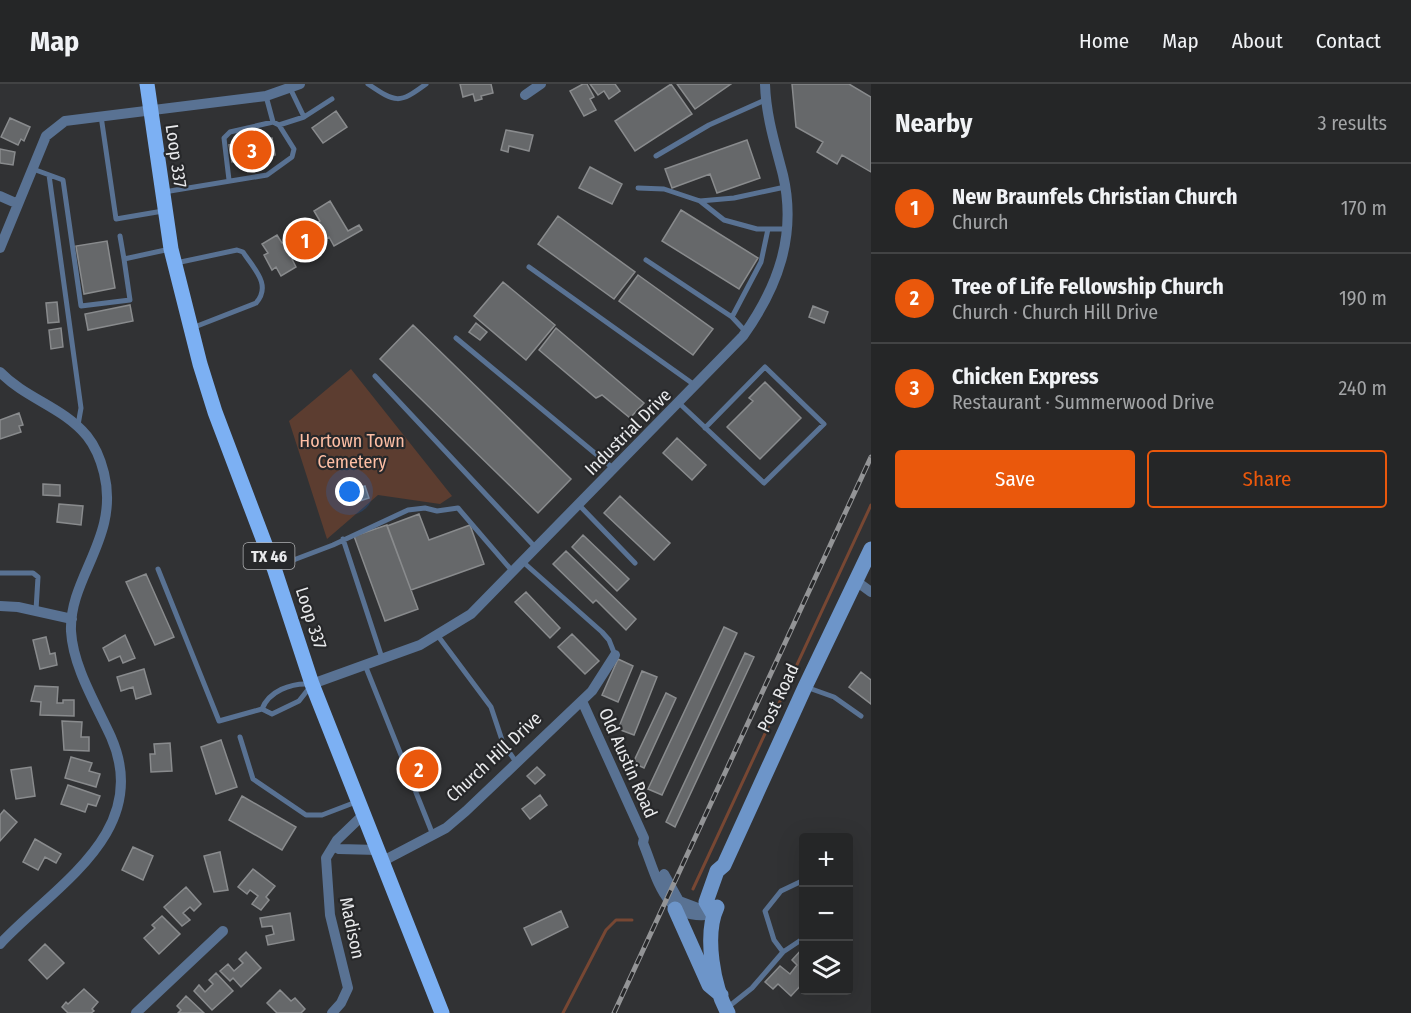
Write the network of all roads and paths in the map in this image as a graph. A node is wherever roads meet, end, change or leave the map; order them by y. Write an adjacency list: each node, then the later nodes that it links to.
1 (147, 84): 11 (main road, Loop 337 / TX 46)
2 (368, 84): 3 (lane)
3 (426, 84)
4 (541, 84): 7 (street)
5 (765, 84): 10 (street, Industrial Drive)
6 (295, 86): 8 (street); 13 (lane)
7 (525, 95)
8 (266, 96): 11 (street); 14 (lane)
9 (332, 99): 13 (lane)
10 (765, 100): 16 (lane); 20 (street, Industrial Drive)
11 (150, 110): 12 (street); 22 (main road, Loop 337 / TX 46)
12 (101, 116): 17 (street); 26 (lane)
13 (304, 117): 15 (lane)
14 (273, 122): 15 (lane); 19 (lane)
15 (279, 124): 19 (lane)
16 (656, 156)
17 (33, 169): 18 (lane); 25 (street)
18 (48, 175): 32 (lane); 43 (lane)
19 (229, 180): 22 (lane)
20 (785, 187): 24 (lane); 28 (street, Industrial Drive)
21 (638, 188): 24 (lane)
22 (162, 193): 26 (main road, Loop 337 / TX 46)
23 (0, 196): 25 (street)
24 (700, 201): 27 (lane)
25 (18, 204): 30 (street)
26 (165, 211): 31 (main road, Loop 337 / TX 46)
27 (768, 229): 28 (lane); 35 (lane)
28 (787, 229): 37 (street, Industrial Drive)
29 (120, 237): 32 (lane)
30 (0, 248)
31 (173, 256): 32 (lane); 36 (main road, Loop 337 / TX 46); 36 (lane)
32 (124, 259)
33 (646, 260): 35 (lane)
34 (529, 267): 41 (lane)
35 (732, 317): 37 (lane)
36 (190, 328): 52 (main road, Loop 337 / TX 46)
37 (746, 332): 41 (street, Industrial Drive)
38 (456, 338): 45 (lane)
39 (0, 372): 43 (street)
40 (375, 376): 48 (lane)
41 (696, 386): 42 (street, Industrial Drive)
42 (679, 403): 44 (lane); 45 (street, Industrial Drive)
43 (77, 427): 60 (street)
44 (705, 428): 44 (lane)
45 (614, 469): 46 (street, Industrial Drive)
46 (579, 505): 48 (street, Industrial Drive); 51 (lane)
47 (343, 539): 52 (lane); 54 (lane); 63 (lane)
48 (536, 548): 50 (street, Industrial Drive)
49 (871, 549): 56 (street, Post Road)
50 (523, 562): 54 (street, Industrial Drive); 62 (lane)
51 (635, 563)
52 (274, 568): 65 (main road, Loop 337 / TX 46)
53 (158, 569): 68 (lane)
54 (513, 572): 61 (street, Industrial Drive)
55 (0, 573): 59 (lane)
56 (856, 581): 57 (street); 66 (street, Post Road)
57 (871, 592)
58 (0, 606): 59 (street)
59 (36, 611): 60 (street)
60 (72, 619): 82 (street)
61 (438, 636): 63 (street, Industrial Drive); 71 (lane)
62 (615, 655): 67 (street, Church Hill Drive)
63 (382, 658): 64 (street, Industrial Drive)
64 (365, 665): 65 (street, Industrial Drive); 73 (lane)
65 (312, 684): 68 (lane); 68 (lane); 72 (main road, Loop 337 / TX 46)
66 (805, 687): 69 (lane); 79 (street, Post Road)
67 (582, 701): 71 (street, Church Hill Drive); 74 (street, Old Austin Road)
68 (262, 709)
69 (861, 716)
70 (240, 737): 72 (lane)
71 (516, 762): 73 (street, Church Hill Drive)
72 (361, 808): 75 (street, Madison); 76 (main road, Loop 337 / TX 46)
73 (431, 836): 76 (street)
74 (644, 838): 78 (street, Old Austin Road); 79 (street, Old Austin Road)
75 (335, 847): 76 (street); 86 (street, Madison)
76 (380, 856): 87 (main road, Loop 337 / TX 46)
77 (799, 882): 83 (lane)
78 (675, 909): 79 (street); 84 (street)
79 (713, 914): 84 (street)
80 (223, 931): 85 (street)
81 (800, 941): 83 (lane)
82 (0, 944)
83 (783, 952): 84 (lane)
84 (725, 1006)
85 (136, 1013)
86 (332, 1013)
87 (442, 1013)

